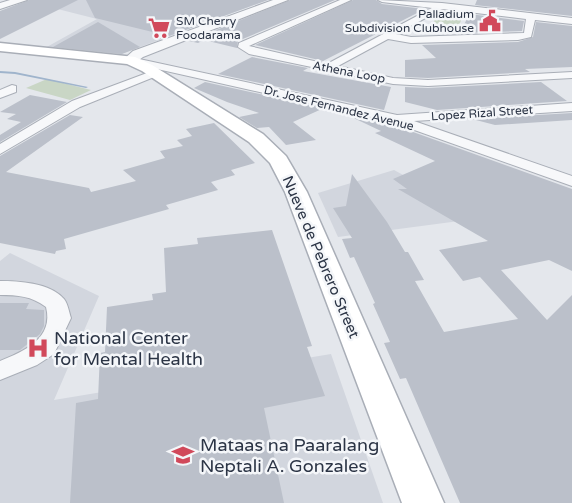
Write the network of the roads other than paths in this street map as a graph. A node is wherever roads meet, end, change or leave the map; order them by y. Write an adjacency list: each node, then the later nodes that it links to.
1 (22, 0): 5 (street)
2 (283, 0): 11 (street)
3 (347, 0): 12 (street, Athena Loop)
4 (382, 0): 6 (street)
5 (0, 6)
6 (442, 6): 7 (street); 9 (street)
7 (531, 16): 8 (street); 9 (street)
8 (572, 21)
9 (389, 36): 12 (street)
10 (0, 47): 11 (main road, Nueve de Pebrero Street)
11 (142, 66): 17 (street, Dr. Jose Fernandez Avenue); 18 (street); 22 (main road, Nueve de Pebrero Street)
12 (327, 68): 13 (street, Athena Loop)
13 (572, 75)
14 (12, 89): 15 (street)
15 (0, 94)
16 (572, 107): 17 (street, Lopez Rizal Street)
17 (392, 118): 19 (street, Dr. Jose Fernandez Avenue)
18 (0, 150)
19 (572, 181)
20 (0, 288): 21 (street)
21 (0, 371)
22 (423, 503)

